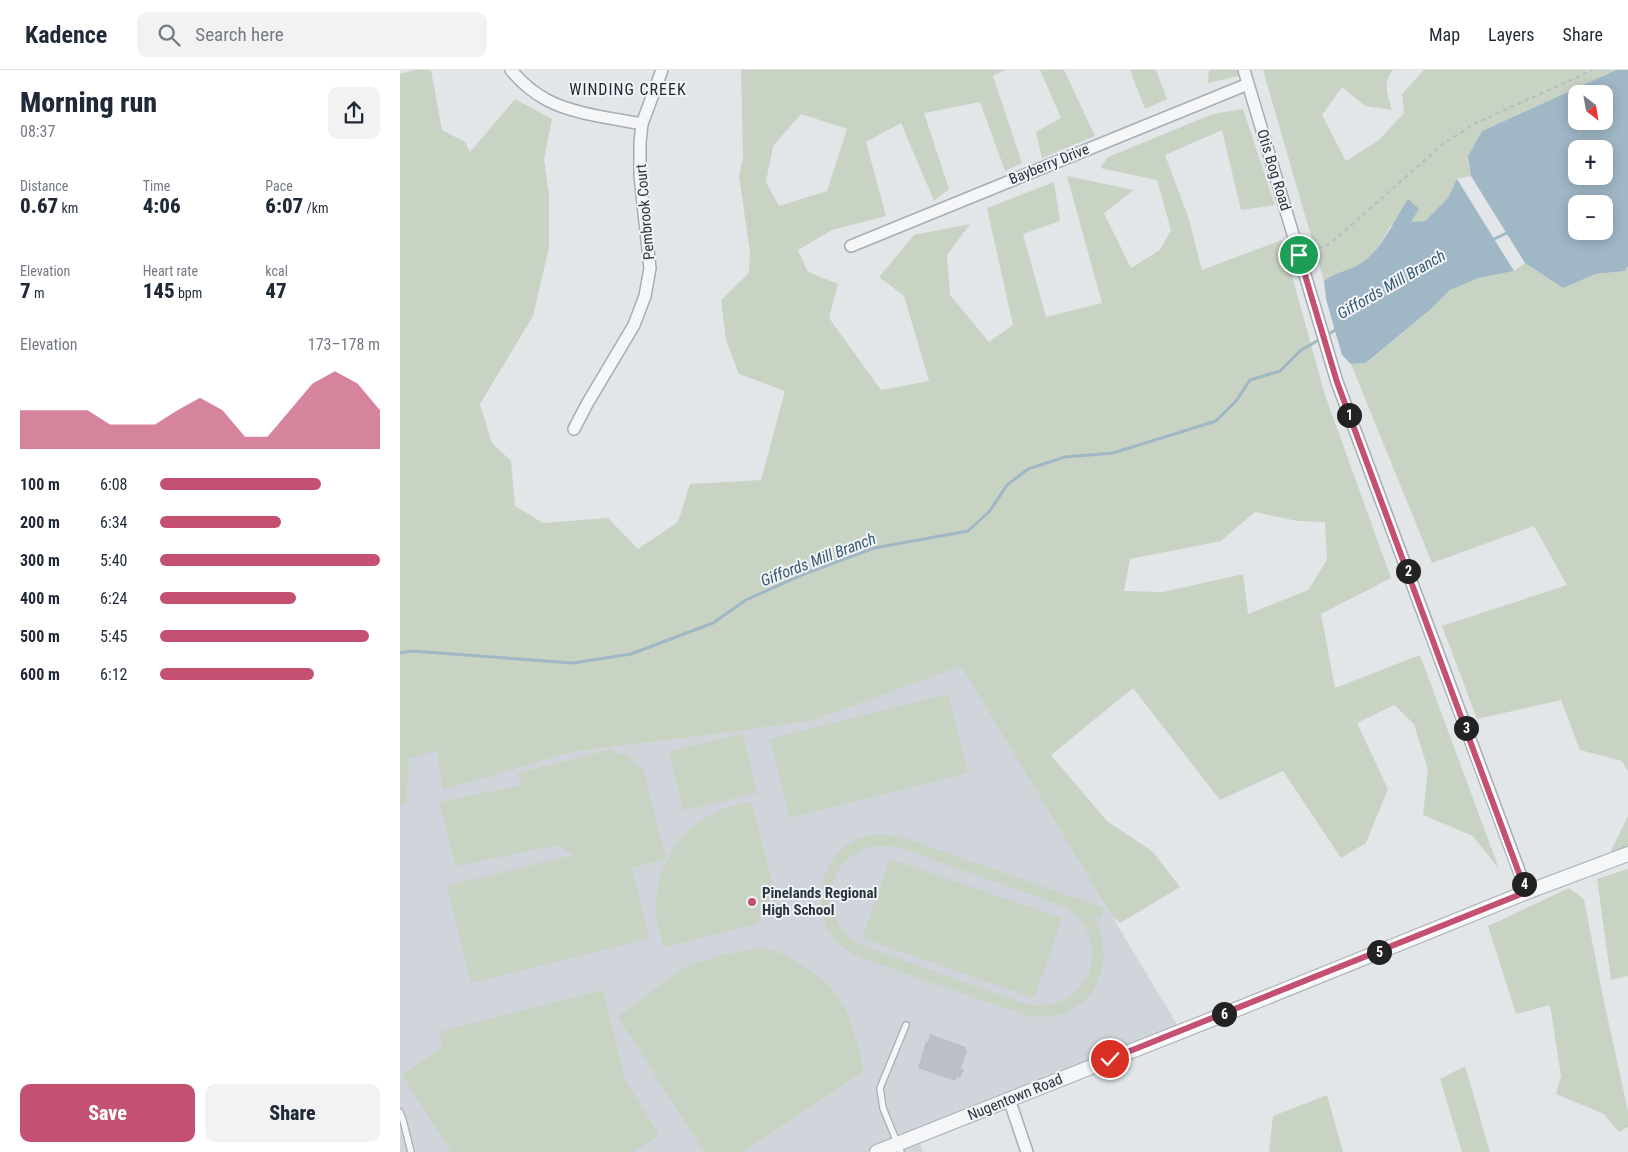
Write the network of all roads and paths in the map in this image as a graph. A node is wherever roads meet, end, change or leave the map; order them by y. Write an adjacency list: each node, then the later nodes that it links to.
1 (511, 70): 6 (street)
2 (662, 70): 6 (street, Pembrook Court)
3 (1244, 70): 5 (street, Otis Bog Road)
4 (1593, 70): 8 (path)
5 (1248, 84): 7 (street, Bayberry Drive); 8 (street, Otis Bog Road)
6 (642, 124): 9 (street, Pembrook Court)
7 (851, 246)
8 (1299, 255): 11 (street, Otis Bog Road)
9 (574, 429)
10 (1628, 854): 11 (street, Nugentown Road)
11 (1526, 892): 13 (street, Nugentown Road)
12 (906, 1025): 15 (lane)
13 (1009, 1099): 15 (street, Nugentown Road); 18 (street)
14 (400, 1112): 16 (lane)
15 (900, 1148): 17 (street, Nugentown Road)
16 (411, 1152)
17 (877, 1152)
18 (1027, 1152)

